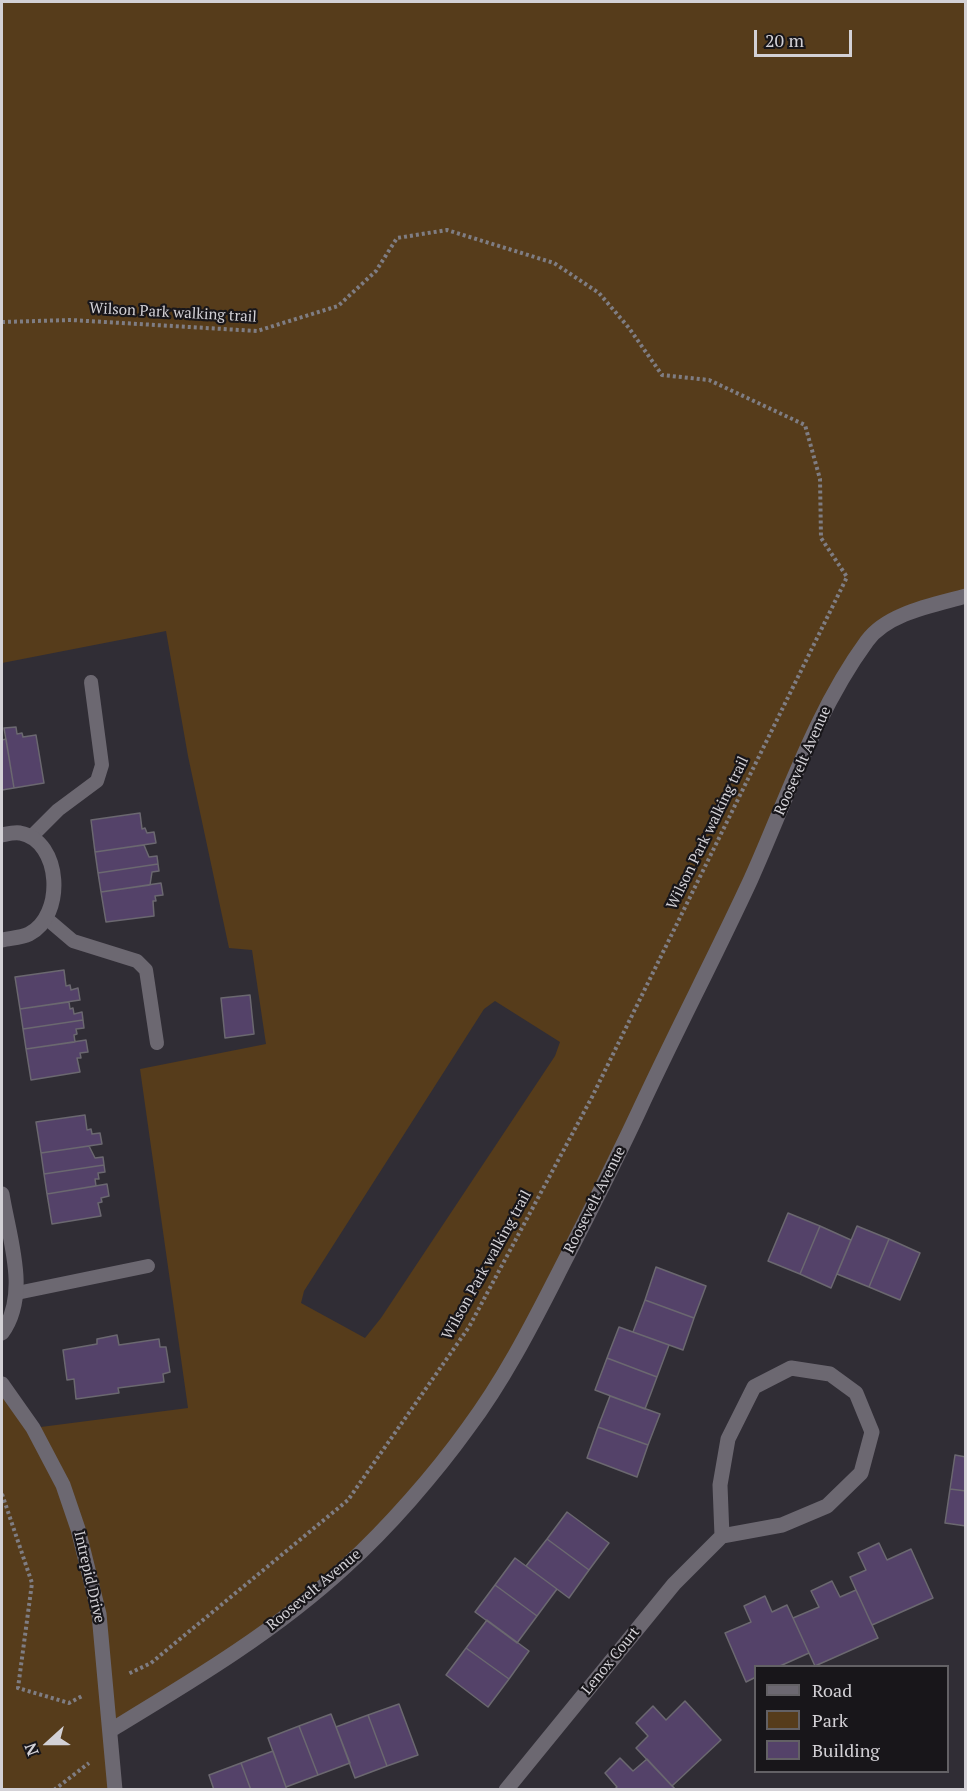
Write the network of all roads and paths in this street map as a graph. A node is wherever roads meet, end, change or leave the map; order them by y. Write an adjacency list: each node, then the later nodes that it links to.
1 (2, 322): 16 (path, Wilson Park walking trail)
2 (966, 596): 17 (street, Roosevelt Avenue)
3 (91, 682): 5 (lane)
4 (2, 835): 5 (street)
5 (31, 837): 6 (street)
6 (46, 918): 7 (street); 8 (lane)
7 (2, 940)
8 (157, 1043)
9 (2, 1194): 11 (street)
10 (148, 1266): 11 (lane)
11 (17, 1293): 12 (street)
12 (2, 1333)
13 (2, 1384): 16 (street, Intrepid Drive)
14 (2, 1494): 16 (path, Wilson Park walking trail)
15 (722, 1536): 15 (street); 21 (street, Lenox Court)
16 (106, 1684): 17 (street, Intrepid Drive)
17 (111, 1730): 18 (street, Intrepid Drive)
18 (109, 1748): 19 (path); 20 (street, Intrepid Drive)
19 (54, 1790)
20 (114, 1790)
21 (506, 1790)

